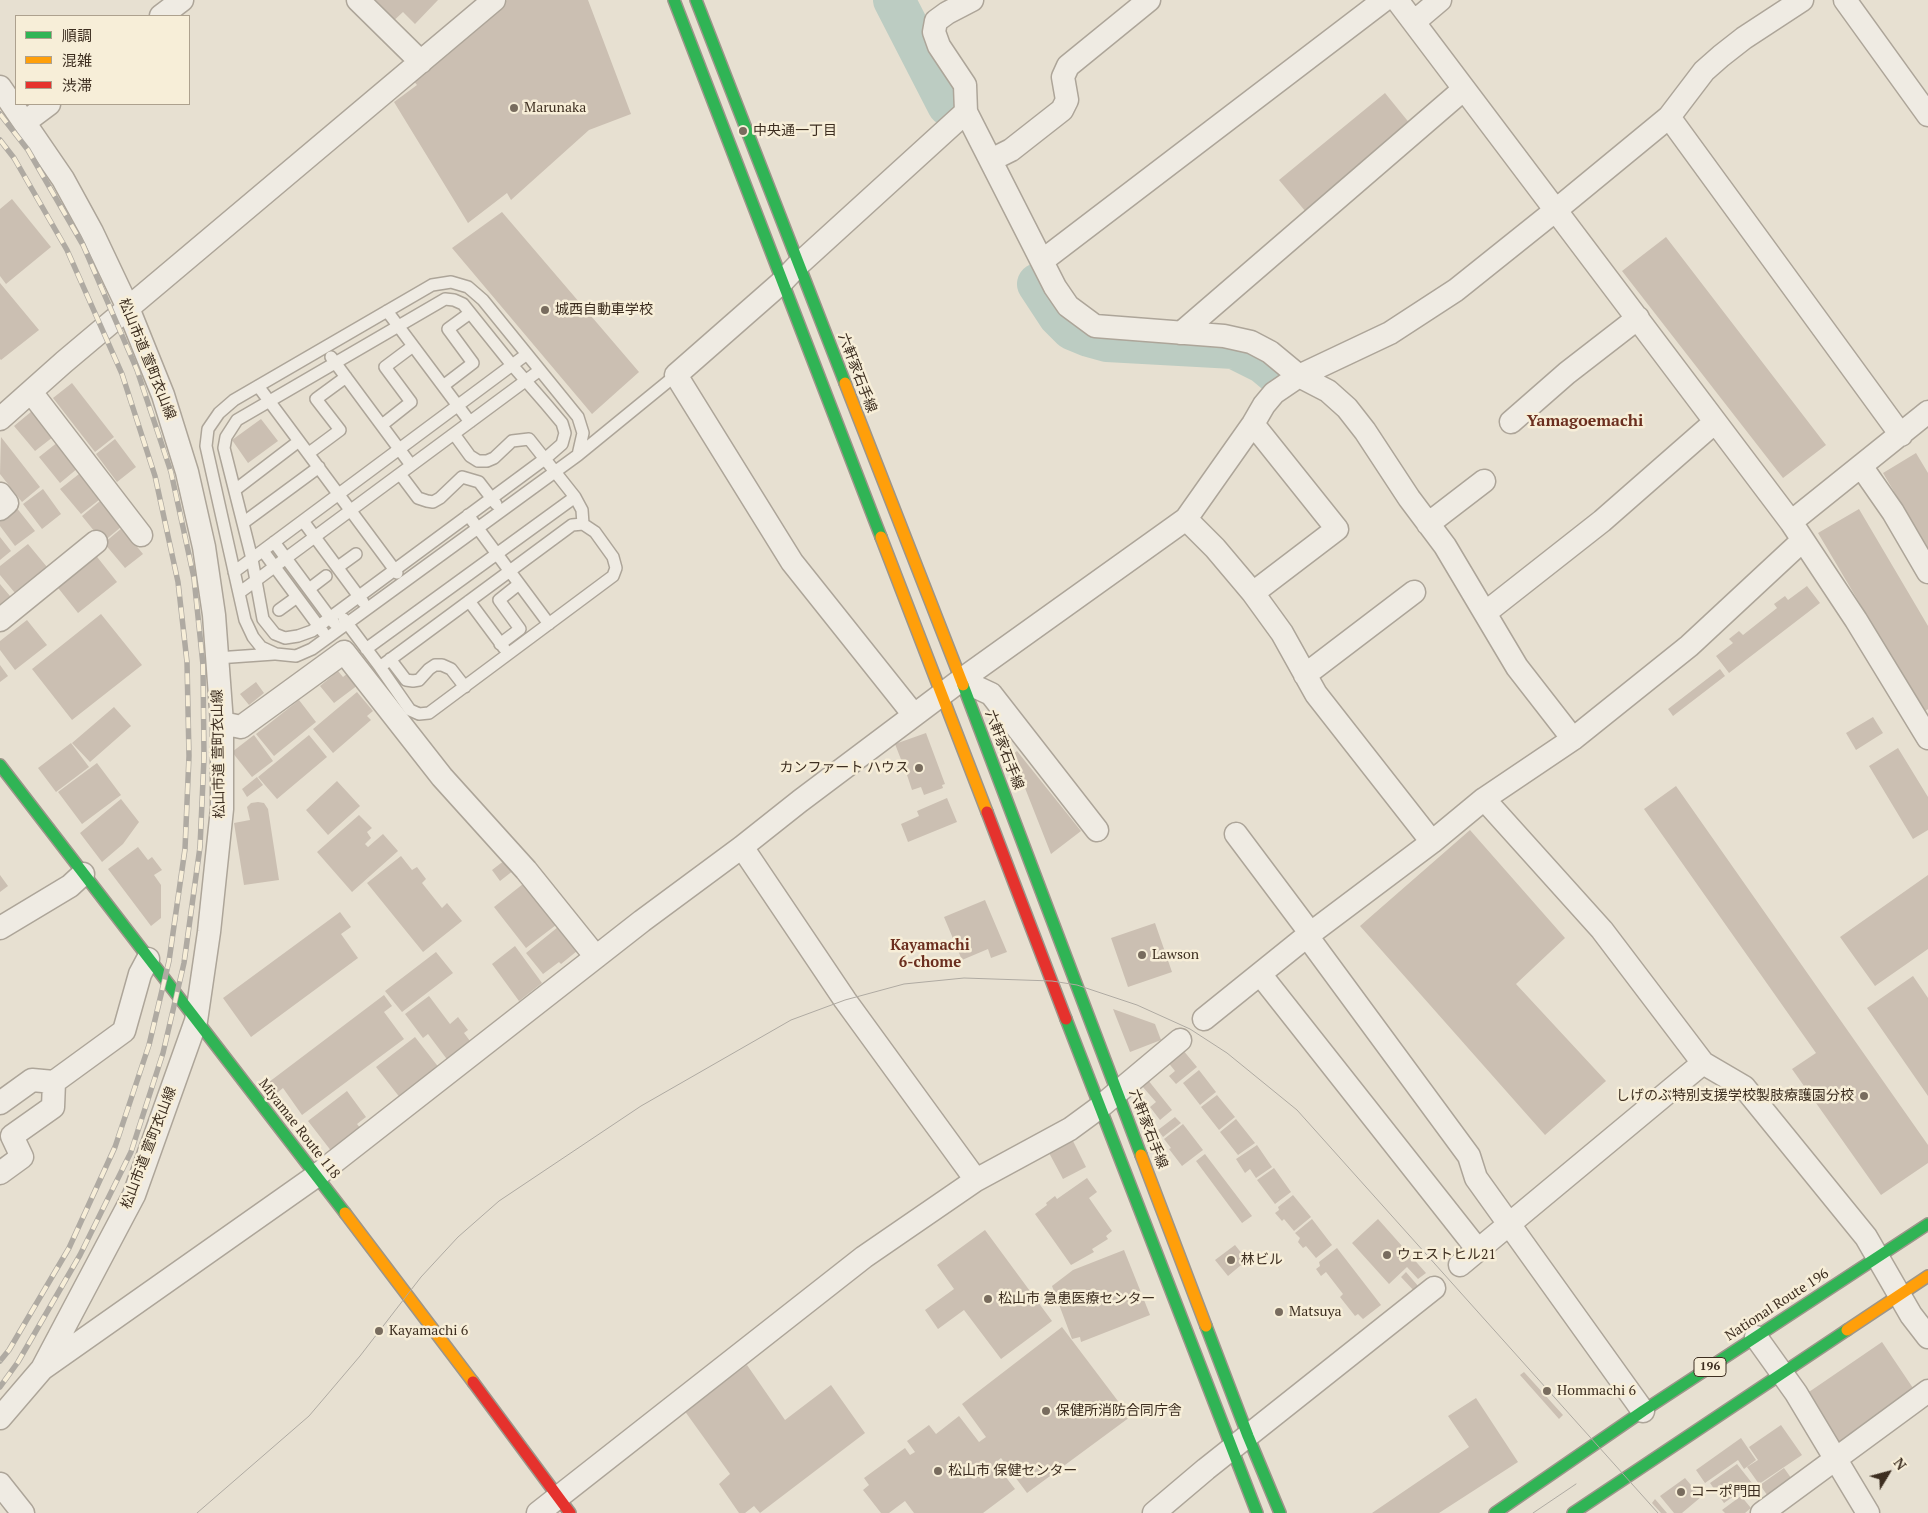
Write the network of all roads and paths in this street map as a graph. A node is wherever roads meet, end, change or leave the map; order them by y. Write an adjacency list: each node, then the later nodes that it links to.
1 (182, 0): 13 (street)
2 (358, 0): 15 (street)
3 (494, 0): 15 (street)
4 (674, 0): 27 (main road, 六軒家石手線)
5 (696, 0): 26 (main road, 六軒家石手線)
6 (972, 0): 19 (street)
7 (1149, 0): 23 (street)
8 (1384, 0): 25 (street)
9 (1397, 0): 14 (street)
10 (1440, 0): 14 (street)
11 (1802, 0): 21 (street)
12 (1845, 0): 20 (street)
13 (162, 15)
14 (1414, 22): 17 (street)
15 (421, 62): 28 (street)
16 (0, 87): 22 (street, 松山市道 萱町衣山線)
17 (1464, 89): 24 (street); 33 (street)
18 (48, 105): 22 (street)
19 (966, 112): 23 (street); 26 (street)
20 (1928, 115)
21 (1669, 117): 24 (street); 57 (street)
22 (25, 122): 28 (street, 松山市道 萱町衣山線)
23 (991, 160): 25 (street)
24 (1556, 210): 31 (street); 41 (street)
25 (1042, 262): 33 (street)
26 (798, 264): 27 (street); 128 (main road, 六軒家石手線)
27 (782, 282): 40 (street); 130 (main road, 六軒家石手線)
28 (128, 308): 46 (street); 124 (street, 松山市道 萱町衣山線)
29 (387, 311): 32 (lane); 35 (lane); 36 (lane)
30 (470, 313): 32 (lane); 38 (lane); 45 (lane)
31 (1638, 318): 52 (street); 53 (street)
32 (398, 326): 34 (lane); 37 (lane)
33 (1181, 333): 41 (street)
34 (413, 346): 45 (lane); 55 (lane)
35 (324, 348): 37 (lane); 44 (lane)
36 (527, 354): 38 (lane); 39 (lane)
37 (335, 362): 42 (lane); 47 (lane)
38 (512, 365): 43 (lane); 48 (lane)
39 (540, 370): 43 (lane); 61 (lane)
40 (676, 375): 61 (lane); 131 (street)
41 (1299, 376): 54 (street); 82 (street)
42 (346, 377): 55 (lane); 60 (lane)
43 (525, 381): 51 (lane); 62 (lane)
44 (258, 386): 47 (lane); 97 (lane)
45 (443, 386): 48 (lane)
46 (31, 392): 50 (street); 85 (street)
47 (270, 401): 58 (lane); 69 (lane)
48 (458, 406): 51 (lane); 59 (lane)
49 (1928, 412): 57 (street)
50 (0, 419)
51 (470, 422): 56 (lane)
52 (1511, 422)
53 (1715, 422): 84 (street); 113 (street)
54 (1253, 424): 78 (street); 107 (street)
55 (382, 425): 59 (lane)
56 (454, 434): 62 (lane); 63 (lane)
57 (1900, 435): 64 (street)
58 (300, 441): 60 (lane); 69 (lane)
59 (399, 449): 63 (lane); 71 (lane)
60 (308, 454): 65 (lane)
61 (578, 455): 66 (lane)
62 (546, 458): 66 (lane); 73 (lane)
63 (412, 465): 67 (lane)
64 (1861, 466): 84 (street); 99 (street)
65 (319, 467): 71 (lane); 80 (lane)
66 (556, 471): 72 (lane); 76 (lane)
67 (400, 474): 73 (lane); 75 (lane)
68 (1484, 481): 82 (street)
69 (234, 490): 80 (lane)
70 (0, 494): 74 (street)
71 (339, 494): 75 (lane); 79 (lane)
72 (575, 497): 81 (lane); 91 (lane)
73 (492, 498): 76 (lane); 77 (lane)
74 (0, 509)
75 (351, 510): 86 (lane); 96 (lane)
76 (501, 511): 83 (lane)
77 (468, 515): 83 (lane); 96 (lane)
78 (1186, 519): 107 (street); 128 (street)
79 (303, 521): 86 (lane); 88 (lane)
80 (243, 523): 93 (lane)
81 (583, 524): 98 (lane); 116 (lane)
82 (1428, 524): 113 (street)
83 (478, 528): 91 (lane); 102 (lane)
84 (1797, 532): 133 (street); 134 (street)
85 (141, 535)
86 (315, 537): 92 (lane); 95 (lane)
87 (96, 542): 115 (street)
88 (274, 542): 89 (lane); 92 (lane)
89 (262, 551): 93 (lane); 94 (lane)
90 (356, 554): 95 (lane)
91 (496, 554): 98 (lane); 121 (lane)
92 (286, 558): 94 (lane); 104 (lane)
93 (252, 559): 97 (lane); 101 (lane)
94 (275, 567): 101 (lane); 109 (lane)
95 (338, 568): 108 (lane)
96 (394, 568): 102 (lane); 108 (lane)
97 (234, 572): 106 (lane)
98 (510, 572): 103 (lane); 110 (lane)
99 (1928, 572)
100 (326, 576): 104 (lane)
101 (256, 580): 106 (lane); 117 (lane)
102 (404, 582): 111 (lane)
103 (520, 584): 116 (lane); 120 (lane)
104 (308, 589): 114 (lane)
105 (1414, 592): 127 (street)
106 (239, 593): 122 (lane)
107 (1253, 593): 127 (street)
108 (358, 596): 111 (lane); 114 (lane)
109 (297, 597): 112 (lane); 117 (lane)
110 (469, 602): 120 (lane); 125 (lane)
111 (368, 608): 118 (lane)
112 (279, 610)
113 (1484, 613): 134 (street)
114 (334, 614): 117 (lane); 118 (lane)
115 (0, 620)
116 (549, 624): 123 (lane)
117 (318, 626): 119 (lane)
118 (343, 626): 119 (lane); 121 (lane)
119 (327, 638): 122 (lane)
120 (500, 644): 123 (lane)
121 (366, 649): 126 (lane)
122 (276, 654): 124 (lane)
123 (508, 654): 129 (lane)
124 (217, 658): 132 (street, 松山市道 萱町衣山線)
125 (390, 659): 126 (lane); 129 (lane)
126 (380, 667): 129 (lane)
127 (1305, 675): 139 (street)
128 (961, 680): 130 (street); 137 (street); 152 (main road, 六軒家石手線)
129 (464, 687)
130 (941, 696): 131 (street); 154 (main road, 六軒家石手線)
131 (914, 715): 140 (street)
132 (222, 723): 144 (street); 148 (street, 松山市道 萱町衣山線)
133 (1926, 731)
134 (1573, 739): 136 (street)
135 (0, 765): 141 (main road, Miyamae Route 118)
136 (1484, 799): 139 (street); 150 (street)
137 (1096, 830)
138 (1236, 834): 143 (street)
139 (1432, 842): 143 (street)
140 (742, 847): 144 (street); 157 (street)
141 (83, 874): 142 (street); 145 (main road, Miyamae Route 118)
142 (0, 928)
143 (1309, 935): 146 (street); 158 (street)
144 (596, 957): 156 (street)
145 (148, 959): 148 (main road, Miyamae Route 118); 151 (street)
146 (1260, 974): 147 (street); 160 (street)
147 (1204, 1019)
148 (196, 1020): 156 (main road, Miyamae Route 118); 168 (street, 松山市道 萱町衣山線)
149 (1180, 1040): 152 (street)
150 (1703, 1063): 158 (street); 161 (street)
151 (54, 1082): 153 (street); 155 (street)
152 (1118, 1091): 154 (street); 173 (main road, 六軒家石手線)
153 (0, 1103)
154 (1100, 1107): 157 (street); 173 (main road, 六軒家石手線)
155 (0, 1173)
156 (316, 1176): 168 (street); 176 (main road, Miyamae Route 118)
157 (976, 1180): 176 (street)
158 (1509, 1223): 160 (street); 171 (street)
159 (1928, 1224): 161 (main road, National Route 196 / 196)
160 (1478, 1250): 162 (street)
161 (1878, 1257): 165 (street); 166 (main road, National Route 196 / 196)
162 (1460, 1265)
163 (1928, 1276): 165 (main road)
164 (1434, 1288): 173 (street)
165 (1900, 1294): 167 (street); 169 (main road)
166 (1756, 1337): 169 (street); 171 (main road, National Route 196 / 196)
167 (1928, 1338)
168 (42, 1370): 172 (street, 松山市道 萱町衣山線)
169 (1782, 1374): 174 (street); 183 (main road)
170 (1928, 1391): 174 (street)
171 (1643, 1411): 182 (main road, National Route 196 / 196)
172 (0, 1418)
173 (1240, 1443): 179 (street); 180 (main road, 六軒家石手線); 181 (main road, 六軒家石手線)
174 (1835, 1458): 184 (street); 185 (street)
175 (0, 1484): 177 (street)
176 (564, 1505): 178 (street)
177 (23, 1513)
178 (538, 1513)
179 (1154, 1513)
180 (1257, 1513)
181 (1280, 1513)
182 (1495, 1513)
183 (1573, 1513)
184 (1762, 1513)
185 (1868, 1513)

